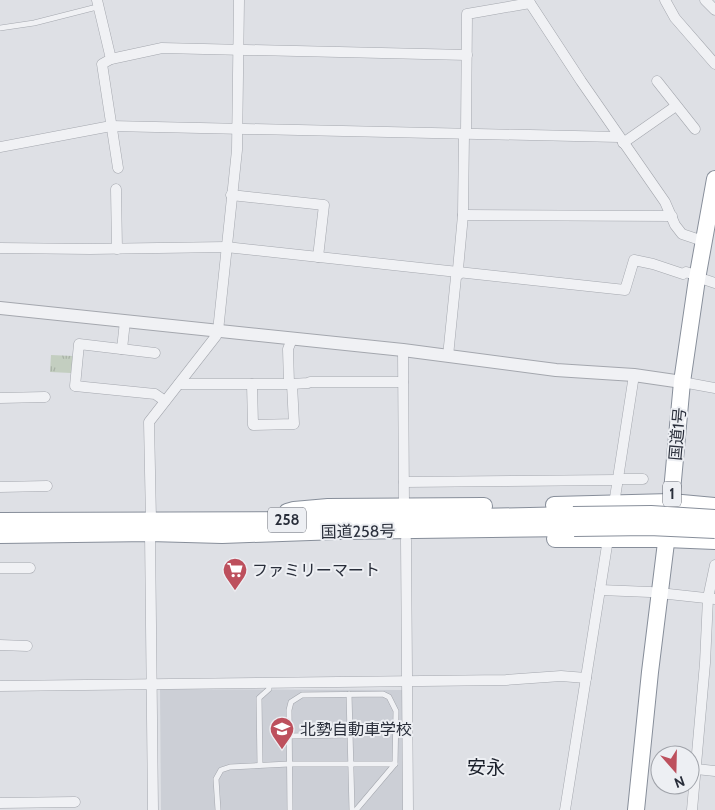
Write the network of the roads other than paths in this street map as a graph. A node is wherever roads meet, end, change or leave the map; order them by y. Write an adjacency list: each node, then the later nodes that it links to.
1 (240, 0): 8 (street)
2 (665, 0): 11 (street)
3 (705, 0): 6 (street)
4 (529, 2): 9 (street); 18 (street)
5 (98, 4): 7 (lane); 10 (street)
6 (715, 10)
7 (0, 28)
8 (238, 50): 9 (street); 10 (street); 15 (street)
9 (467, 56): 17 (street)
10 (111, 59): 14 (street)
11 (715, 64)
12 (657, 82): 13 (street)
13 (676, 106): 16 (street); 18 (street)
14 (111, 126): 15 (street); 19 (street); 20 (street)
15 (236, 129): 17 (street); 23 (street)
16 (695, 130)
17 (465, 133): 18 (street); 24 (street)
18 (621, 140): 25 (street)
19 (0, 147)
20 (118, 168)
21 (715, 179): 26 (highway, 国道1号 / 1)
22 (116, 189): 29 (street)
23 (231, 195): 27 (street); 30 (street)
24 (463, 215): 25 (street); 31 (street)
25 (672, 216): 26 (street)
26 (703, 241): 43 (highway, 国道1号 / 1)
27 (226, 247): 29 (street); 30 (street); 35 (street)
28 (0, 248): 29 (street)
29 (117, 249)
30 (318, 257): 31 (street)
31 (458, 272): 32 (street); 40 (street)
32 (688, 273)
33 (0, 308): 34 (street)
34 (125, 321): 35 (street); 37 (street)
35 (218, 331): 36 (street); 44 (street)
36 (292, 339): 38 (street); 46 (street)
37 (122, 349): 39 (street); 50 (street)
38 (404, 350): 40 (street); 42 (street)
39 (155, 353)
40 (448, 356): 41 (street)
41 (634, 375): 43 (street); 52 (street)
42 (403, 382): 46 (street); 53 (street)
43 (682, 382): 47 (street); 56 (highway, 国道1号 / 1)
44 (179, 384): 45 (street); 50 (street)
45 (252, 384): 46 (street); 46 (street)
46 (290, 384)
47 (715, 388)
48 (45, 397): 49 (street)
49 (0, 398)
50 (165, 402): 64 (street)
51 (643, 479): 52 (street)
52 (617, 480): 53 (street); 57 (street)
53 (404, 482): 59 (street)
54 (47, 486): 55 (street)
55 (0, 487)
56 (671, 502): 57 (highway); 58 (highway); 69 (highway, 国道1号 / 1)
57 (614, 504): 59 (highway)
58 (715, 506)
59 (404, 507): 61 (highway)
60 (715, 518): 63 (highway, 国道258号 / 258, bridge)
61 (263, 520): 63 (highway, 国道258号 / 258); 64 (highway, 国道258号 / 258)
62 (0, 521): 64 (highway, 国道258号 / 258)
63 (574, 522): 65 (highway, 国道258号 / 258, bridge); 67 (highway, 国道258号 / 258)
64 (150, 527): 66 (highway, 国道258号 / 258); 67 (highway, 国道258号 / 258); 83 (street)
65 (715, 530)
66 (0, 535)
67 (222, 535): 70 (highway)
68 (608, 538): 69 (highway); 70 (highway); 75 (street)
69 (666, 539): 71 (highway); 76 (highway, 国道1号 / 1)
70 (406, 540): 81 (street)
71 (715, 541)
72 (715, 565): 77 (street)
73 (0, 568): 74 (street)
74 (30, 568)
75 (600, 590): 76 (street); 80 (street)
76 (660, 594): 77 (street); 105 (highway, 国道1号 / 1)
77 (712, 598): 88 (street)
78 (0, 645): 79 (street)
79 (27, 646)
80 (586, 678): 81 (street); 104 (street)
81 (406, 682): 82 (street); 103 (street)
82 (269, 683): 83 (street); 92 (lane)
83 (151, 684): 84 (street); 98 (street)
84 (0, 686)
85 (349, 694): 86 (lane); 87 (lane); 91 (lane)
86 (350, 735): 87 (lane); 90 (lane)
87 (289, 736): 89 (lane)
88 (698, 745)
89 (289, 764): 90 (lane); 92 (lane); 100 (lane)
90 (351, 764): 91 (lane); 101 (lane)
91 (395, 764): 102 (lane)
92 (260, 766): 99 (lane)
93 (700, 770): 94 (street)
94 (715, 771)
95 (694, 795): 106 (street)
96 (74, 802): 97 (street)
97 (0, 803)
98 (153, 810)
99 (218, 810)
100 (290, 810)
101 (352, 810)
102 (356, 810)
103 (408, 810)
104 (565, 810)
105 (636, 810)
106 (692, 810)

